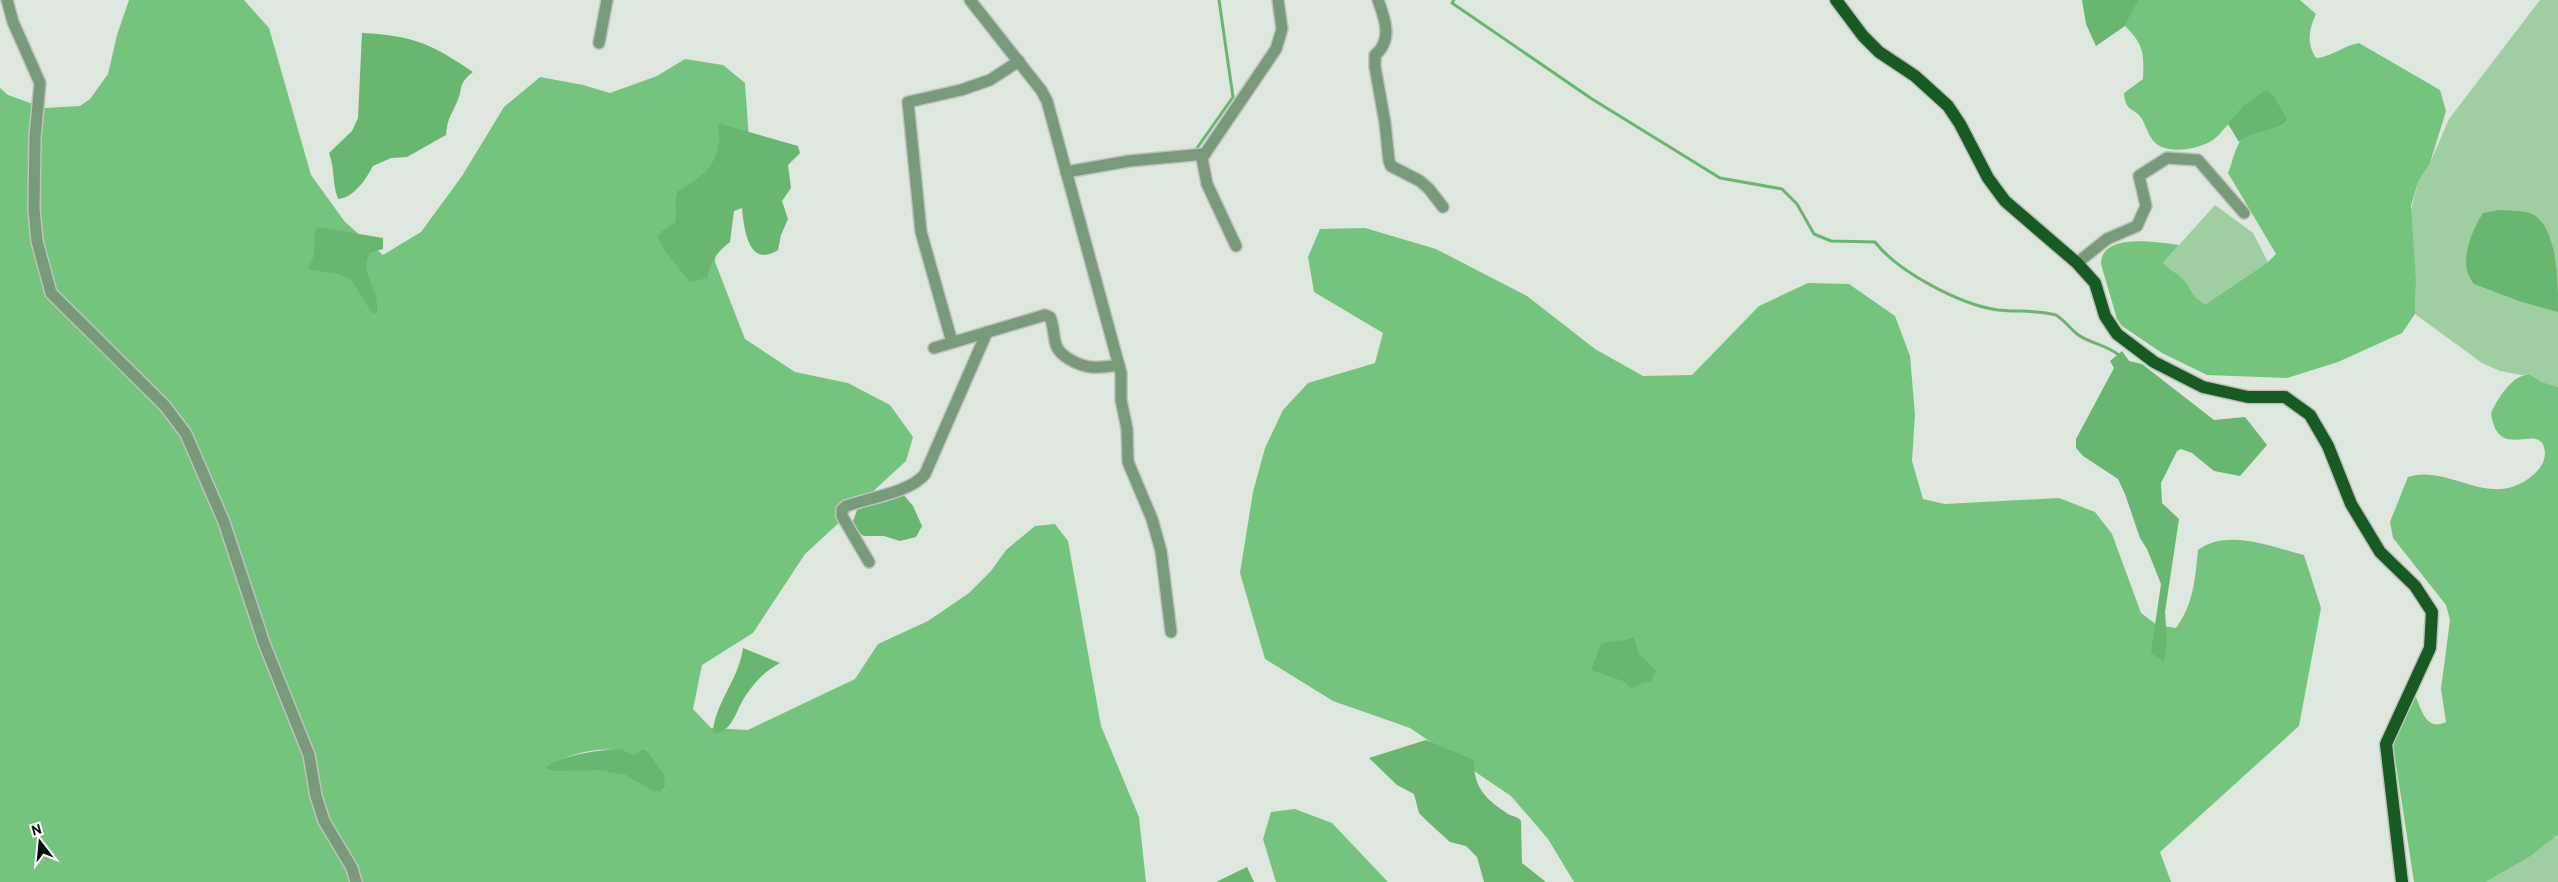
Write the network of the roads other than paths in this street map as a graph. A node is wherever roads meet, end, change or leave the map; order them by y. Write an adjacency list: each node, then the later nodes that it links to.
1 (7, 0): 21 (street)
2 (607, 0): 7 (street)
3 (970, 0): 8 (street)
4 (1278, 0): 9 (street)
5 (1378, 0): 11 (street)
6 (1836, 0): 14 (main road)
7 (599, 43)
8 (1019, 61): 10 (street); 16 (street)
9 (1205, 154): 10 (street); 13 (street)
10 (1066, 172): 18 (street)
11 (1443, 207)
12 (2244, 213): 14 (street)
13 (1236, 246)
14 (2077, 264): 22 (main road)
15 (987, 332): 16 (street); 18 (street); 19 (street)
16 (952, 342): 17 (street)
17 (934, 348)
18 (1119, 365): 20 (street)
19 (869, 562)
20 (1171, 632)
21 (356, 882)
22 (2402, 882)

